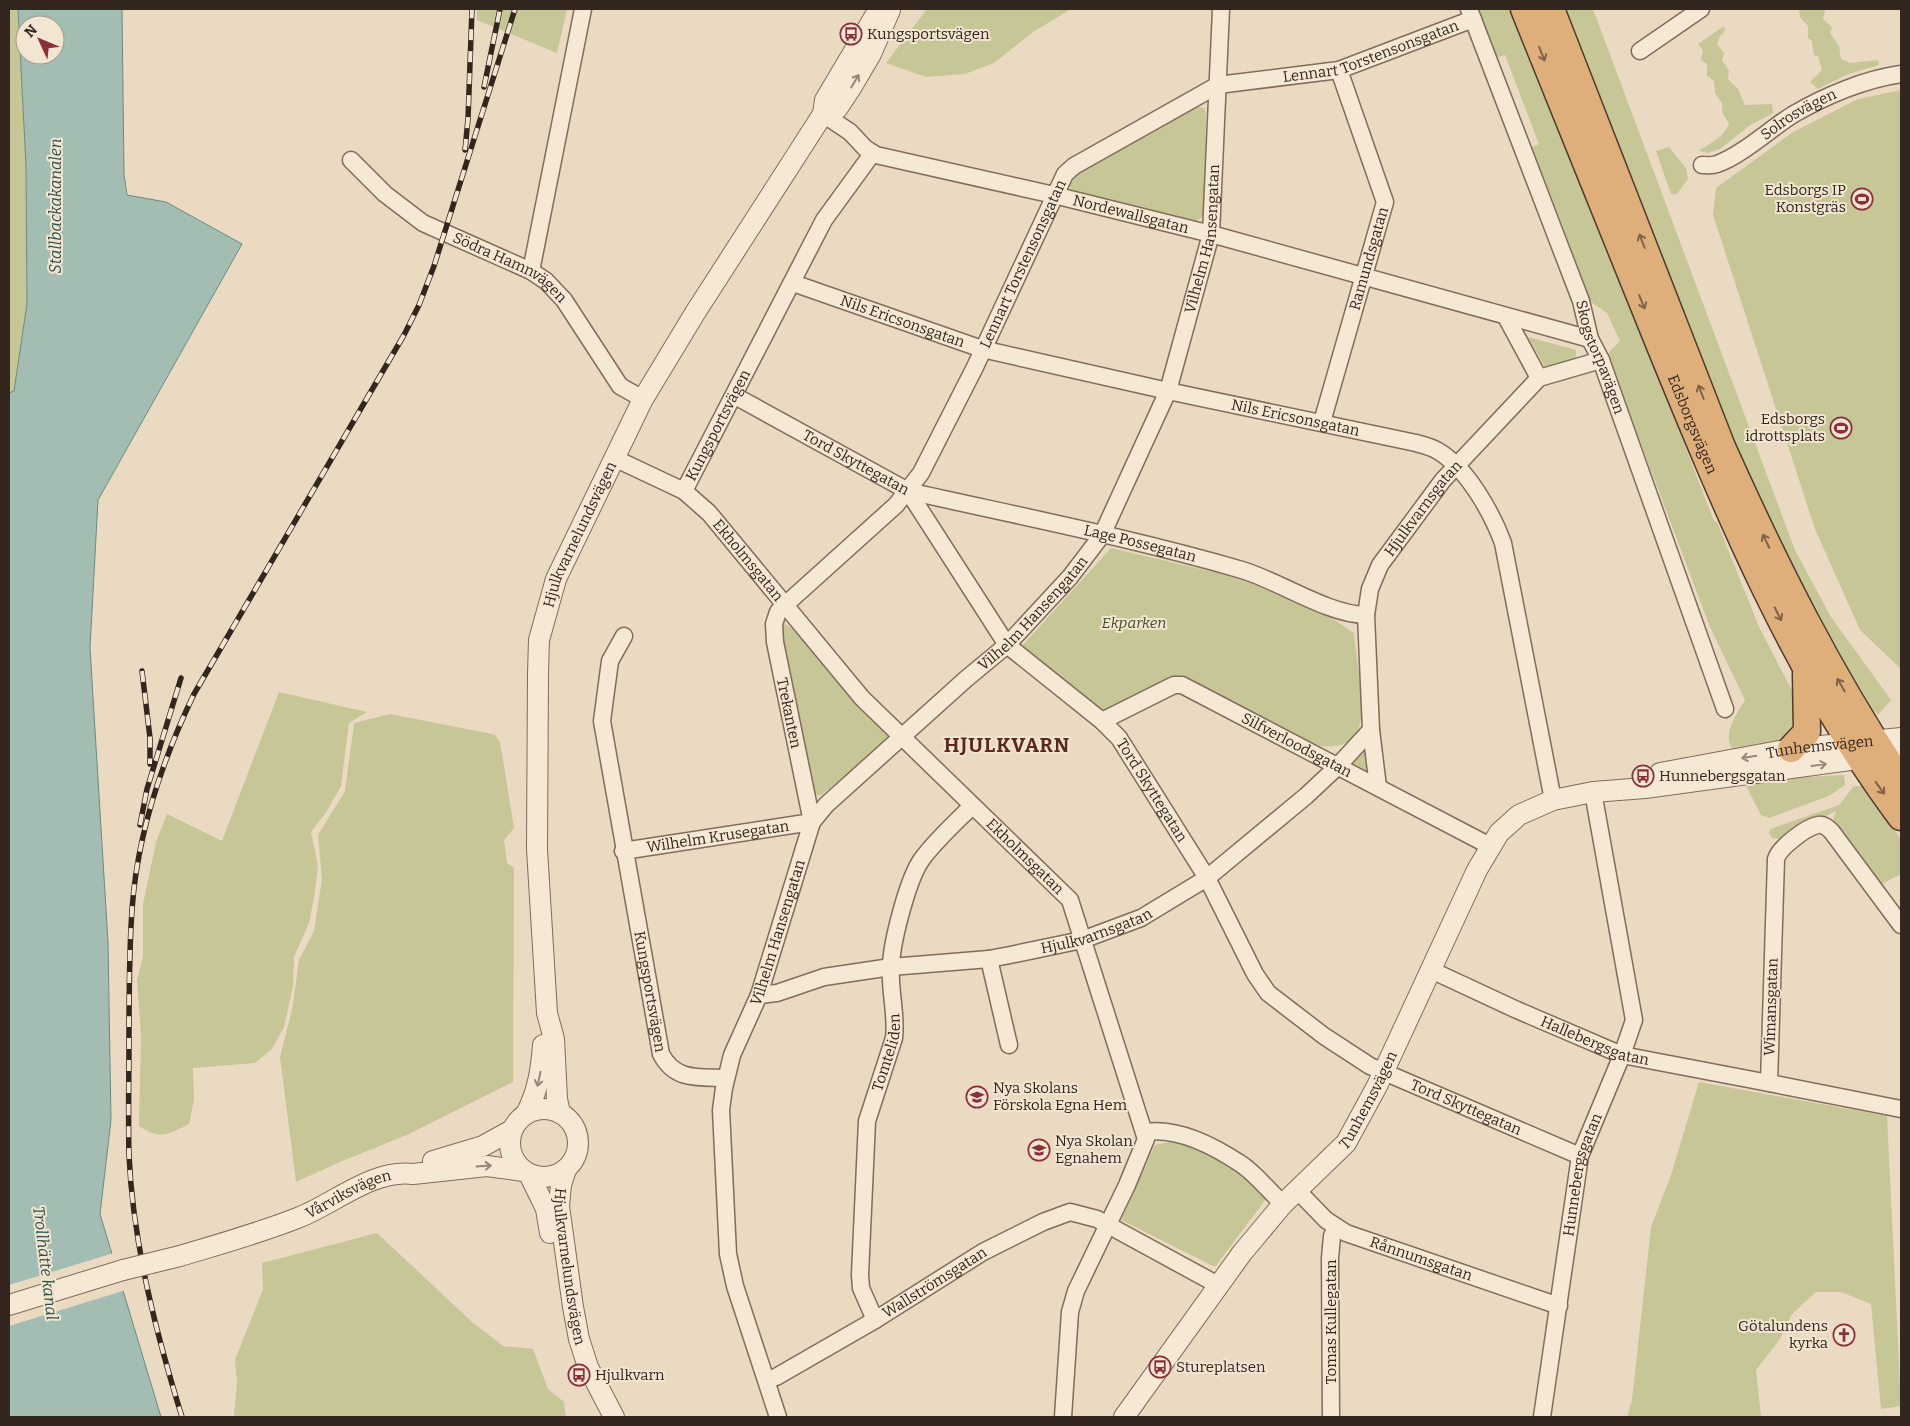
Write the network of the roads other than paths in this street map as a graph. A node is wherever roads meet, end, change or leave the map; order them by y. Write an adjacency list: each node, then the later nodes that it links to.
1 (583, 9): 19 (street)
2 (879, 9): 13 (street, Hjulkvarnelundsvägen)
3 (891, 9): 13 (street, Hjulkvarnelundsvägen, one-way to 3)
4 (1221, 9): 12 (street)
5 (1524, 9): 40 (highway, Edsborgsvägen, one-way to 40)
6 (1551, 9): 42 (highway, Edsborgsvägen, one-way to 6)
7 (1701, 9): 9 (street)
8 (1471, 14): 10 (street, Lennart Torstensonsgatan); 23 (street, Skogstorpavägen)
9 (1640, 51)
10 (1339, 70): 12 (street, Lennart Torstensonsgatan); 20 (street, Ramundsgatan)
11 (1901, 74): 16 (street, Solrosvägen)
12 (1218, 85): 17 (street, Lennart Torstensonsgatan); 18 (street, Vilhelm Hansengatan)
13 (823, 114): 14 (street); 29 (street, Hjulkvarnelundsvägen)
14 (872, 154): 17 (street, Nordewallsgatan); 21 (street, Kungsportsvägen)
15 (351, 160): 19 (street, Södra Hamnvägen)
16 (1702, 165)
17 (1054, 195): 18 (street, Nordewallsgatan); 24 (street, Lennart Torstensonsgatan)
18 (1212, 234): 20 (street, Nordewallsgatan); 27 (street, Vilhelm Hansengatan)
19 (531, 271): 29 (street, Södra Hamnvägen)
20 (1365, 277): 22 (street, Nordewallsgatan); 30 (street, Ramundsgatan)
21 (793, 283): 24 (street, Nils Ericsonsgatan); 28 (street, Kungsportsvägen)
22 (1506, 317): 23 (street, Nordewallsgatan); 26 (street)
23 (1590, 339): 25 (street, Skogstorpavägen)
24 (982, 349): 27 (street, Nils Ericsonsgatan); 34 (street, Lennart Torstensonsgatan)
25 (1601, 360): 26 (street); 41 (street, Skogstorpavägen)
26 (1539, 378): 32 (street, Hjulkvarnsgatan)
27 (1168, 391): 30 (street, Nils Ericsonsgatan); 35 (street, Vilhelm Hansengatan)
28 (735, 396): 33 (street, Kungsportsvägen); 34 (street, Tord Skyttegatan)
29 (643, 399): 31 (street, Hjulkvarnelundsvägen)
30 (1322, 422): 32 (street, Nils Ericsonsgatan)
31 (614, 458): 33 (street, Ekholmsgatan); 66 (street, Hjulkvarnelundsvägen)
32 (1455, 466): 37 (street, Hjulkvarnsgatan); 53 (street, Nils Ericsonsgatan)
33 (684, 491): 36 (street, Ekholmsgatan)
34 (908, 491): 35 (street, Lage Possegatan); 36 (street, Lennart Torstensonsgatan); 39 (street, Tord Skyttegatan)
35 (1102, 535): 37 (street, Lage Possegatan); 39 (street, Vilhelm Hansengatan)
36 (785, 605): 46 (street, Ekholmsgatan); 56 (street, Trekanten)
37 (1366, 614): 44 (street, Hjulkvarnsgatan)
38 (624, 636): 58 (street, Kungsportsvägen)
39 (1007, 645): 43 (street, Tord Skyttegatan); 46 (street, Vilhelm Hansengatan)
40 (1806, 668): 47 (highway, Edsborgsvägen); 48 (highway)
41 (1726, 709)
42 (1856, 712): 45 (street); 47 (highway, Edsborgsvägen)
43 (1102, 721): 49 (street, Silfverloodsgatan); 59 (street, Tord Skyttegatan)
44 (1371, 730): 49 (street, Hjulkvarnsgatan); 51 (street, Hjulkvarnsgatan)
45 (1901, 732)
46 (903, 736): 54 (street, Ekholmsgatan); 56 (street, Vilhelm Hansengatan)
47 (1879, 749): 48 (street, Tunhemsvägen); 50 (highway, Edsborgsvägen); 52 (street, Tunhemsvägen, one-way to 47); 55 (highway, Edsborgsvägen, one-way to 55)
48 (1792, 750): 52 (street, Tunhemsvägen, one-way to 52)
49 (1337, 767): 51 (street, Silfverloodsgatan); 59 (street, Hjulkvarnsgatan)
50 (1901, 781)
51 (1378, 787): 57 (street, Silfverloodsgatan)
52 (1593, 792): 53 (street, Tunhemsvägen); 68 (street, Hunnebergsgatan)
53 (1553, 800): 57 (street, Tunhemsvägen)
54 (972, 806): 61 (street, Ekholmsgatan); 63 (street, Tomteliden)
55 (1901, 817)
56 (812, 822): 58 (street, Wilhelm Krusegatan); 65 (street, Vilhelm Hansengatan)
57 (1490, 846): 64 (street, Tunhemsvägen)
58 (623, 851): 70 (street, Kungsportsvägen)
59 (1207, 878): 61 (street, Hjulkvarnsgatan); 69 (street, Tord Skyttegatan)
60 (1901, 925): 71 (street, Wimansgatan)
61 (1082, 940): 62 (street, Hjulkvarnsgatan); 76 (street, Ekholmsgatan)
62 (989, 959): 63 (street, Hjulkvarnsgatan); 67 (street)
63 (891, 967): 65 (street, Hjulkvarnsgatan); 87 (street, Tomteliden)
64 (1431, 970): 68 (street, Hallebergsgatan); 69 (street, Tunhemsvägen)
65 (758, 995): 70 (street, Vilhelm Hansengatan)
66 (547, 1013): 73 (street, Hjulkvarnelundsvägen); 74 (street, Hjulkvarnelundsvägen, one-way to 74)
67 (1009, 1045)
68 (1622, 1055): 71 (street, Hallebergsgatan); 77 (street, Hunnebergsgatan)
69 (1383, 1073): 77 (street, Tord Skyttegatan); 81 (street, Tunhemsvägen)
70 (726, 1078): 88 (street)
71 (1769, 1083): 72 (street)
72 (1901, 1109)
73 (560, 1113): 74 (street); 78 (street)
74 (526, 1114): 75 (street)
75 (512, 1130): 79 (street); 80 (street)
76 (1145, 1132): 81 (street); 82 (street, Ekholmsgatan)
77 (1580, 1156): 86 (street, Hunnebergsgatan)
78 (566, 1169): 80 (street); 91 (street, Hjulkvarnelundsvägen)
79 (401, 1173): 80 (street, Vårviksvägen, one-way to 80); 85 (street, Vårviksvägen, bridge)
80 (526, 1173): 90 (street, Hjulkvarnelundsvägen)
81 (1290, 1197): 83 (street, Rånnumsgatan); 84 (street, Tunhemsvägen)
82 (1109, 1225): 84 (street); 87 (street, Wallströmsgatan); 93 (street, Ekholmsgatan)
83 (1336, 1228): 86 (street, Rånnumsgatan); 94 (street, Tomas Kullegatan)
84 (1218, 1285): 89 (street, Tunhemsvägen)
85 (9, 1305)
86 (1559, 1306): 95 (street, Hunnebergsgatan)
87 (875, 1320): 88 (street, Wallströmsgatan)
88 (767, 1380): 92 (street)
89 (1126, 1416)
90 (601, 1417)
91 (614, 1417)
92 (778, 1417)
93 (1063, 1417)
94 (1331, 1417)
95 (1542, 1417)

